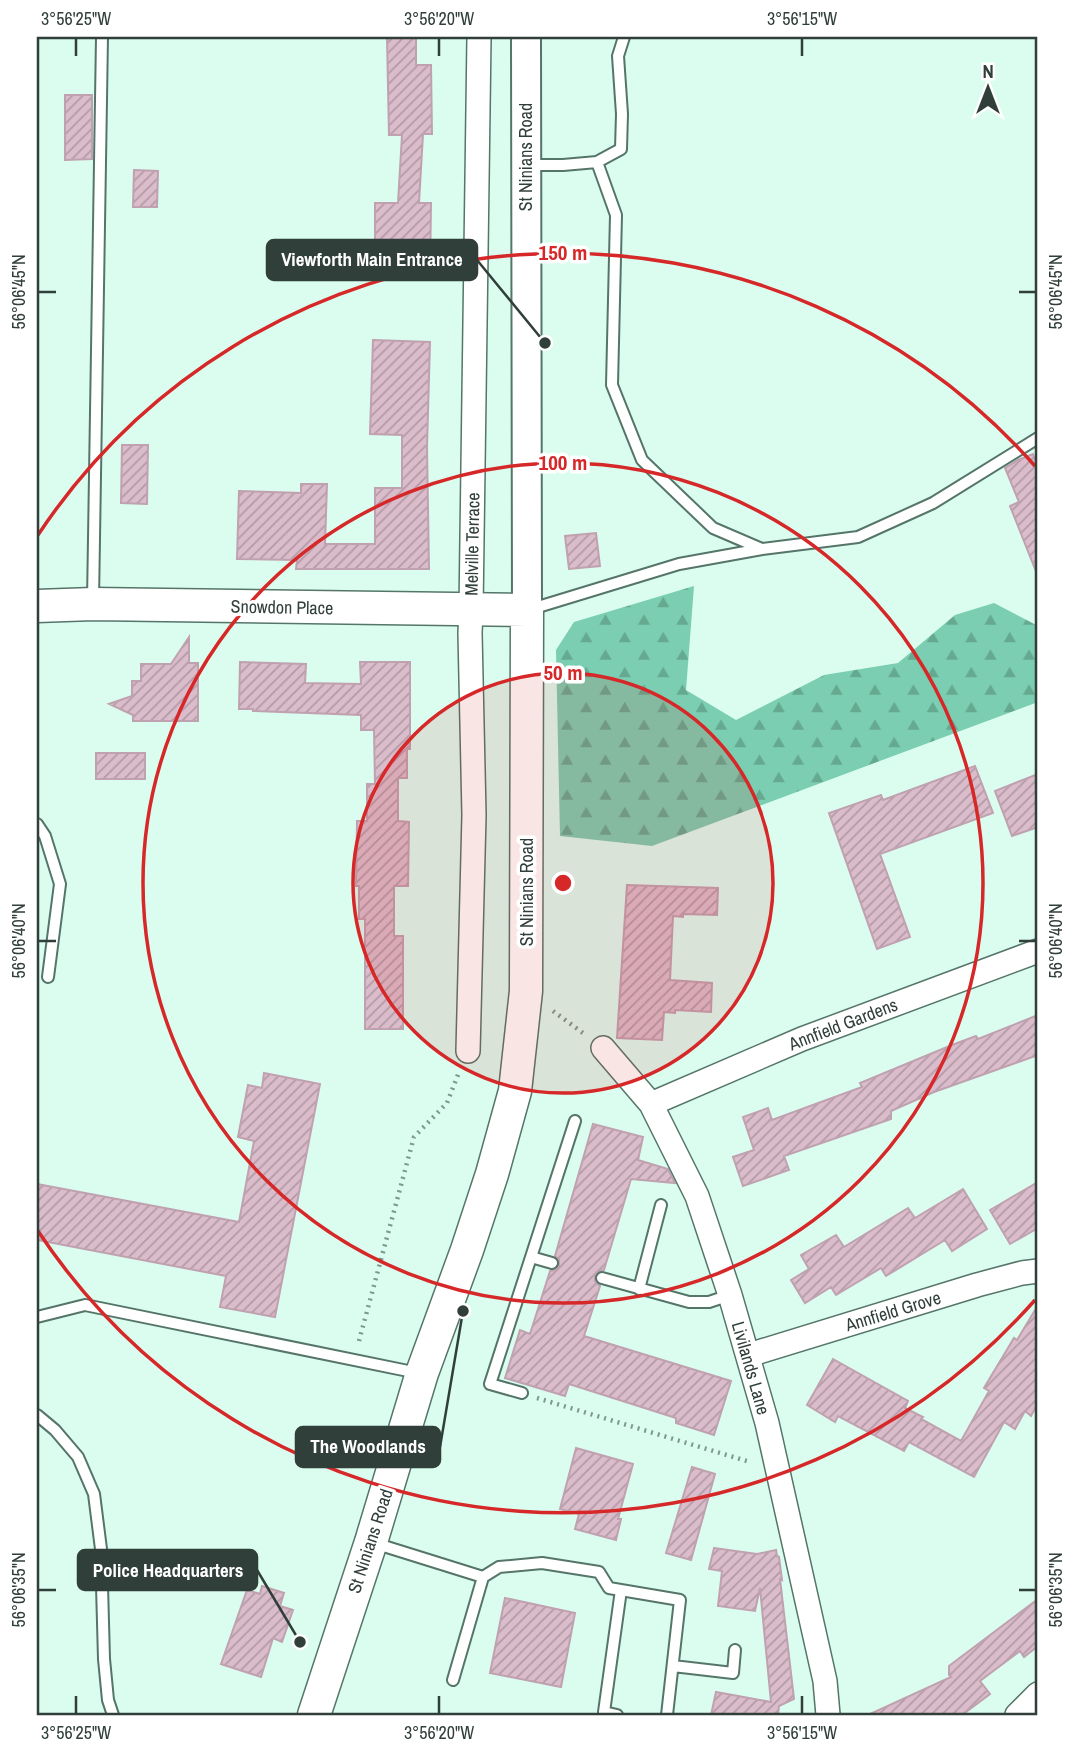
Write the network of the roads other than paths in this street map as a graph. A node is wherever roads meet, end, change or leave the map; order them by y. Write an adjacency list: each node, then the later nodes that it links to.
1 (102, 37): 9 (lane)
2 (479, 37): 11 (street, Melville Terrace)
3 (624, 37): 5 (lane)
4 (530, 43): 6 (street, St Ninians Road)
5 (597, 162): 6 (lane); 8 (lane)
6 (525, 164): 12 (street, St Ninians Road)
7 (1038, 438): 8 (lane)
8 (762, 549): 12 (lane)
9 (93, 604): 10 (main road, Snowdon Place); 11 (main road, Snowdon Place)
10 (37, 606)
11 (471, 610): 12 (main road, Snowdon Place); 17 (street, Melville Terrace)
12 (527, 610): 29 (main road, St Ninians Road)
13 (37, 824): 15 (lane)
14 (1038, 951): 18 (street, Annfield Gardens)
15 (48, 977)
16 (603, 1048): 18 (street, Livilands Lane)
17 (468, 1051)
18 (651, 1104): 26 (street, Livilands Lane)
19 (575, 1121): 21 (lane)
20 (661, 1205): 25 (lane)
21 (531, 1257): 22 (lane); 30 (lane)
22 (552, 1263)
23 (1038, 1271): 28 (street, Annfield Grove)
24 (602, 1278): 25 (lane)
25 (639, 1289): 26 (lane)
26 (730, 1295): 28 (street, Livilands Lane)
27 (37, 1317): 29 (lane)
28 (748, 1355): 43 (street, Livilands Lane)
29 (422, 1373): 32 (main road, St Ninians Road)
30 (522, 1393)
31 (37, 1415): 39 (lane)
32 (371, 1542): 33 (lane); 40 (main road, St Ninians Road)
33 (483, 1577): 34 (lane); 37 (lane)
34 (621, 1590): 36 (lane); 41 (lane)
35 (735, 1650): 36 (lane)
36 (673, 1666): 42 (lane)
37 (453, 1680)
38 (1038, 1694): 44 (street)
39 (113, 1715)
40 (314, 1715)
41 (617, 1715)
42 (667, 1715)
43 (828, 1715)
44 (1017, 1715)

